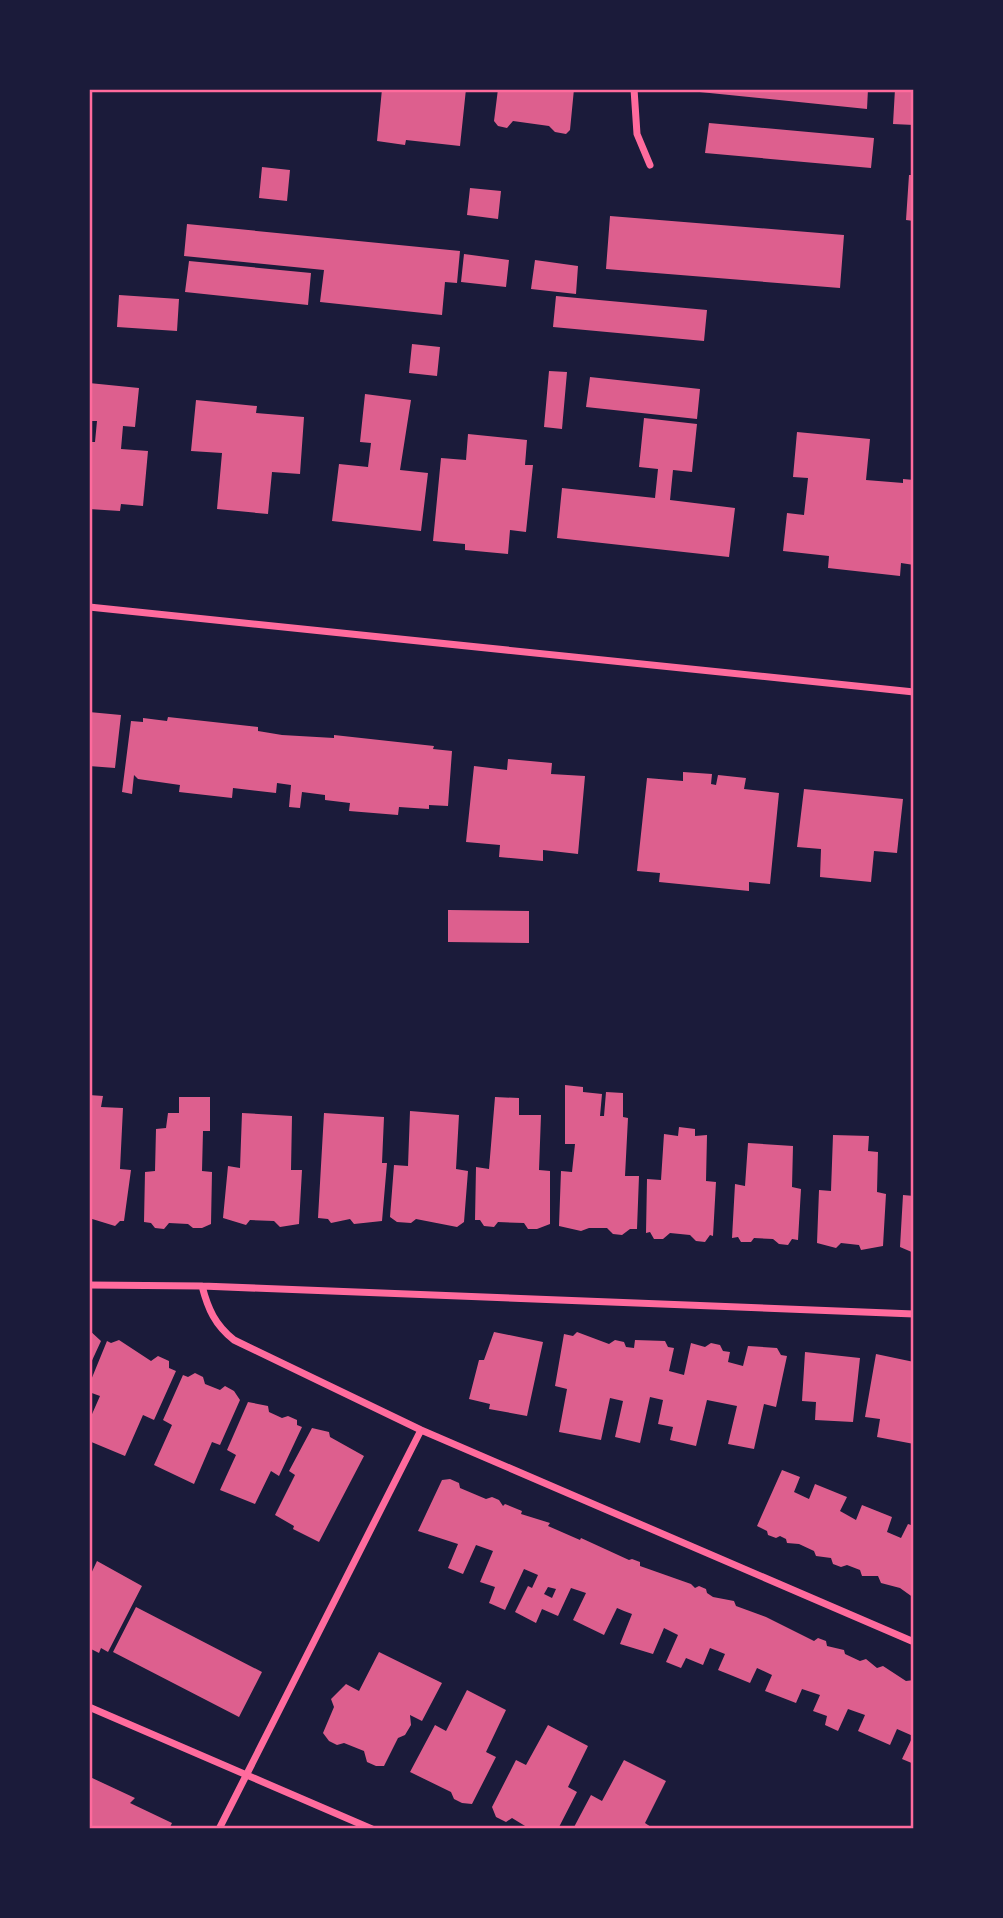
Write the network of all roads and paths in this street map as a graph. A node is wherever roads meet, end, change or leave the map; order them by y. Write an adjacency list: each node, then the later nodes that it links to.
1 (634, 89): 2 (street)
2 (650, 164)
3 (89, 607): 4 (street)
4 (914, 692)
5 (89, 1285): 6 (street)
6 (202, 1286): 7 (street); 8 (street)
7 (914, 1314)
8 (421, 1430): 9 (street); 11 (street)
9 (914, 1642)
10 (89, 1707): 11 (street)
11 (247, 1774): 12 (street); 13 (street)
12 (219, 1829)
13 (372, 1829)

